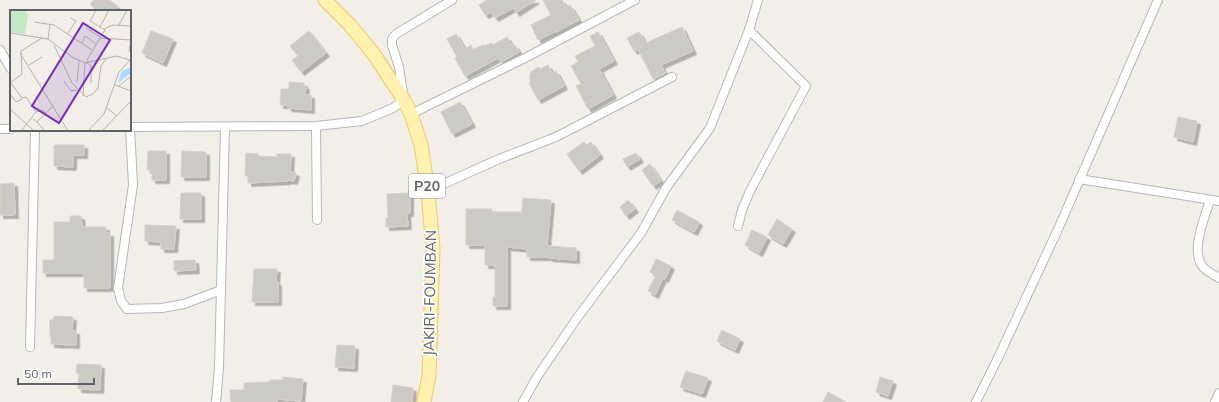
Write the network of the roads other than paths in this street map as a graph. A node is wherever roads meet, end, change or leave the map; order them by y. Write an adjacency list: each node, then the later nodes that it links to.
1 (325, 0): 10 (main road, JAKIRI-FOUMBAN / P20)
2 (452, 0): 10 (street)
3 (635, 0): 11 (street)
4 (758, 0): 6 (street)
5 (1158, 0): 17 (street)
6 (749, 30): 22 (street); 29 (street)
7 (0, 50): 8 (street)
8 (10, 67)
9 (672, 77): 18 (street)
10 (404, 100): 11 (main road, JAKIRI-FOUMBAN / P20); 12 (street)
11 (411, 114): 18 (main road, JAKIRI-FOUMBAN / P20)
12 (316, 126): 14 (street); 21 (street)
13 (131, 127): 14 (street)
14 (225, 127): 24 (street)
15 (35, 131): 25 (street)
16 (130, 131): 24 (street)
17 (1079, 180): 19 (street); 30 (street)
18 (428, 191): 28 (main road, JAKIRI-FOUMBAN / P20)
19 (1210, 200): 20 (street); 23 (street)
20 (1219, 201)
21 (317, 220)
22 (738, 226)
23 (1219, 278)
24 (221, 290): 27 (street)
25 (30, 347)
26 (1219, 393): 31 (street)
27 (216, 402)
28 (424, 402)
29 (523, 402)
30 (976, 402)
31 (1215, 402)

